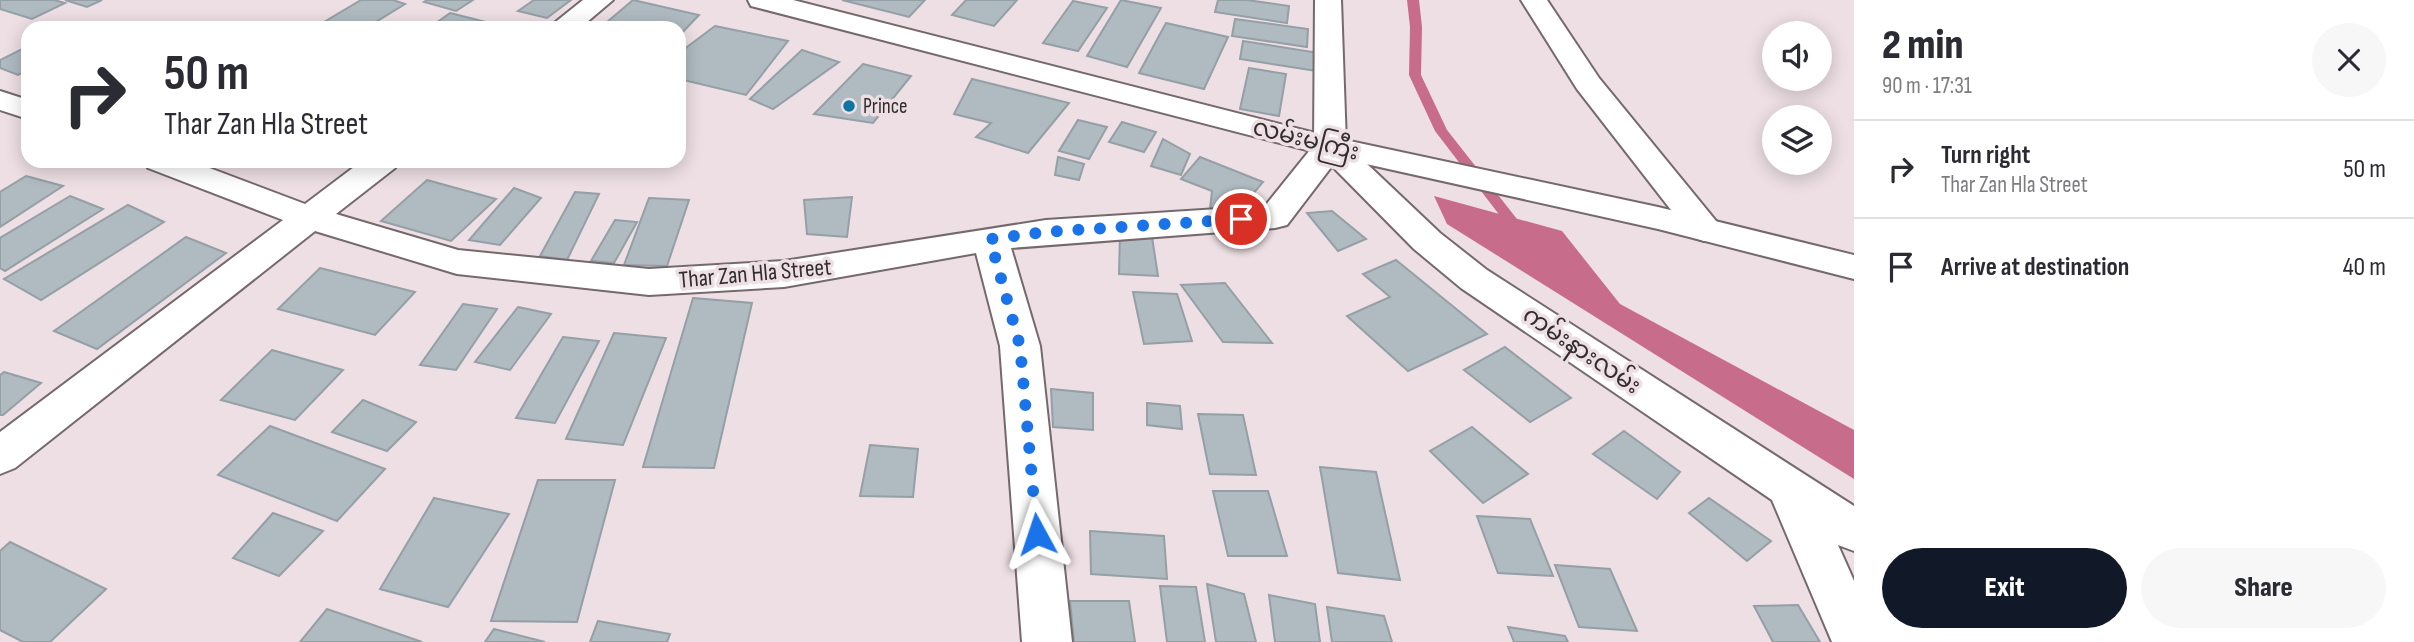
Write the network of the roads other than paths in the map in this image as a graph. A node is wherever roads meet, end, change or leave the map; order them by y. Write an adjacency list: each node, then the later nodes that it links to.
1 (600, 0): 5 (street)
2 (761, 0): 8 (street, လမ်းမကြီး)
3 (1328, 0): 8 (street)
4 (1534, 0): 12 (street)
5 (572, 21)
6 (0, 100): 7 (street)
7 (21, 108)
8 (1330, 146): 12 (street, လမ်းမကြီး); 13 (street, Thar Zan Hla Street); 16 (street, ကမ်းနားလမ်း)
9 (178, 168): 11 (street, Thar Zan Hla Street)
10 (374, 168): 11 (street)
11 (307, 218): 13 (street, Thar Zan Hla Street); 15 (street)
12 (1704, 229): 14 (street, လမ်းမကြီး)
13 (990, 239): 19 (street)
14 (1854, 267)
15 (0, 456)
16 (1788, 486): 17 (street, ကမ်းနားလမ်း); 18 (street)
17 (1854, 531)
18 (1854, 635)
19 (1047, 642)

